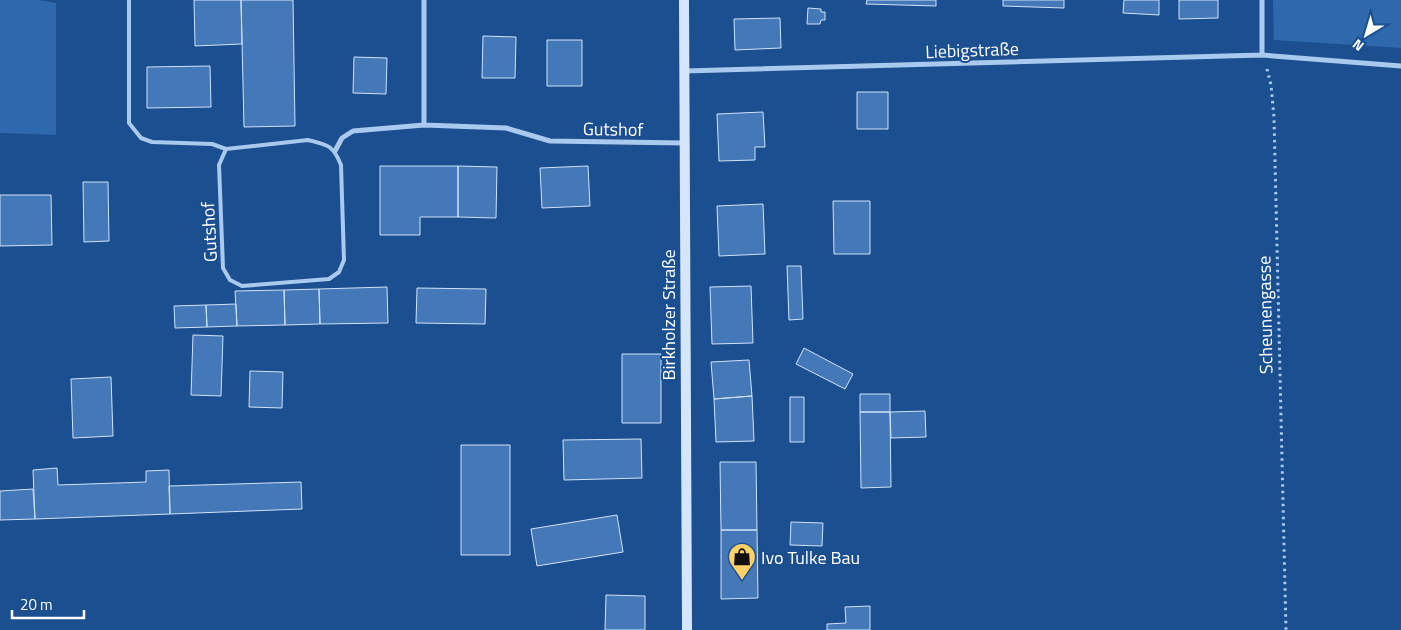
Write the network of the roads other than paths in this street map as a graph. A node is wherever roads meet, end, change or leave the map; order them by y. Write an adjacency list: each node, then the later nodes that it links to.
1 (129, 0): 10 (lane)
2 (424, 0): 8 (street)
3 (684, 0): 7 (main road, Birkholzer Straße)
4 (1262, 0): 5 (street)
5 (1262, 56): 6 (street, Liebigstraße); 7 (street, Liebigstraße)
6 (1401, 66)
7 (683, 72): 9 (main road, Birkholzer Straße)
8 (424, 125): 9 (street, Gutshof); 11 (street, Gutshof)
9 (684, 143): 12 (main road, Birkholzer Straße)
10 (226, 149): 11 (lane); 11 (lane, Gutshof)
11 (335, 151)
12 (687, 630)

